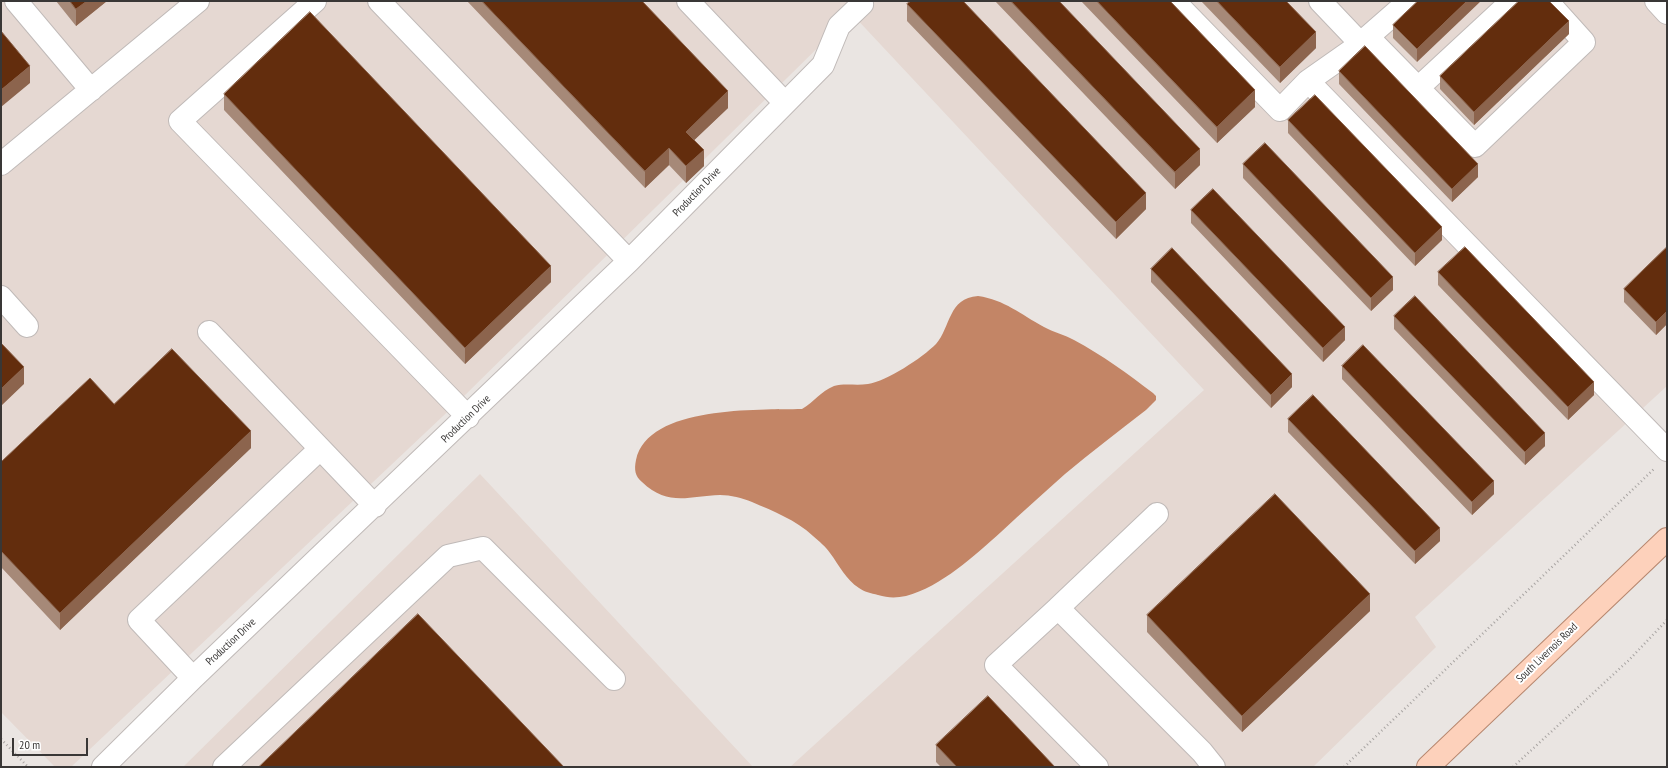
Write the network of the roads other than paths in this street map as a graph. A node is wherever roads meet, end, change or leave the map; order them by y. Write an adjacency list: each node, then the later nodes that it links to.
1 (16, 1): 17 (street)
2 (198, 1): 17 (street)
3 (314, 1): 24 (street)
4 (379, 1): 20 (street)
5 (688, 1): 18 (street)
6 (861, 1): 18 (street, Production Drive)
7 (1174, 1): 15 (street)
8 (1320, 1): 14 (street)
9 (1409, 1): 14 (street)
10 (1512, 1): 16 (street)
11 (1547, 1): 16 (street)
12 (1656, 1): 13 (street)
13 (1667, 13)
14 (1364, 40): 15 (street); 16 (street)
15 (1308, 81): 26 (street)
16 (1418, 88)
17 (91, 90): 19 (street)
18 (785, 103): 20 (street, Production Drive)
19 (1, 164)
20 (629, 261): 24 (street, Production Drive)
21 (1, 297): 22 (street)
22 (27, 326)
23 (209, 332): 25 (street)
24 (468, 417): 27 (street, Production Drive)
25 (320, 449): 27 (street); 31 (street)
26 (1661, 459)
27 (375, 506): 31 (street, Production Drive)
28 (1157, 514): 30 (street)
29 (1667, 539): 37 (main road, South Livernois Road)
30 (1058, 608): 35 (street); 36 (street)
31 (193, 678): 33 (street, Production Drive)
32 (614, 679): 34 (street)
33 (103, 767)
34 (224, 767)
35 (1097, 767)
36 (1214, 767)
37 (1428, 767)

